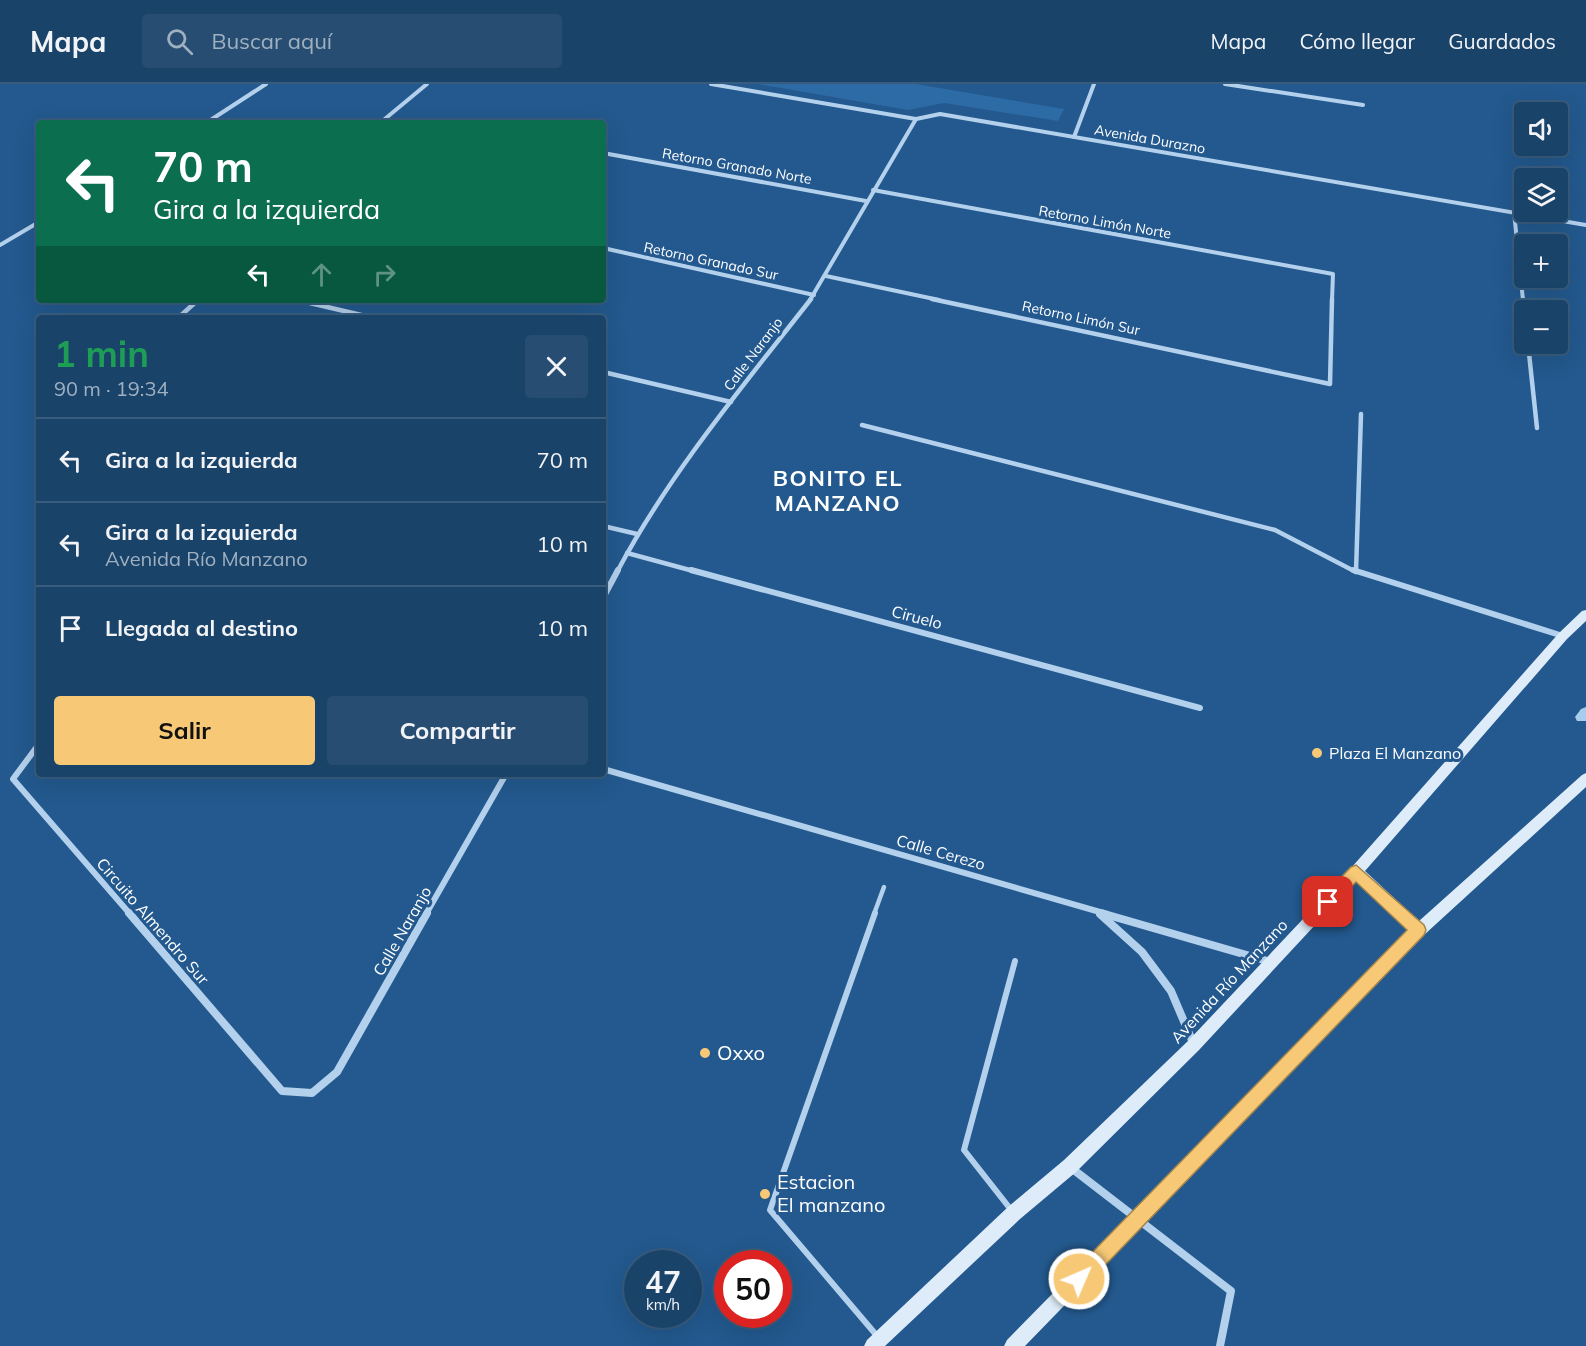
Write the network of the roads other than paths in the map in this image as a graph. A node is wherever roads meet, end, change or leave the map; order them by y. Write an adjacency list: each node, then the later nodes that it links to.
1 (266, 84): 8 (street)
2 (427, 84): 9 (street)
3 (711, 84): 7 (street, Avenida Durazno)
4 (1094, 84): 10 (street)
5 (1225, 84): 6 (street)
6 (1363, 105)
7 (916, 119): 10 (street, Avenida Durazno); 12 (street, Calle Naranjo)
8 (211, 120)
9 (384, 120)
10 (1074, 137): 14 (street, Avenida Durazno)
11 (606, 154): 13 (street, Retorno Granado Norte)
12 (873, 190): 13 (street, Calle Naranjo); 30 (street, Retorno Limón Norte)
13 (866, 201): 21 (street, Calle Naranjo)
14 (1514, 212)
15 (1515, 222): 23 (street)
16 (1568, 222): 18 (street, Avenida Durazno)
17 (36, 224): 19 (street)
18 (1586, 225)
19 (0, 245)
20 (606, 250): 22 (street, Retorno Granado Sur)
21 (826, 276): 22 (street, Calle Naranjo); 30 (street, Retorno Limón Sur)
22 (814, 295): 31 (street, Calle Naranjo)
23 (1523, 300)
24 (195, 303): 26 (street)
25 (310, 303): 27 (street)
26 (181, 315)
27 (361, 315)
28 (1529, 354): 34 (street)
29 (606, 373): 31 (street)
30 (1330, 384)
31 (731, 402): 36 (street, Calle Naranjo)
32 (1361, 414): 38 (street)
33 (862, 425): 38 (street)
34 (1537, 428)
35 (606, 527): 36 (street)
36 (637, 534): 37 (street, Calle Naranjo)
37 (627, 553): 39 (street, Calle Naranjo); 42 (street, Ciruelo)
38 (1356, 572): 41 (street)
39 (606, 592)
40 (1586, 614): 41 (main road, Avenida Río Manzano)
41 (1563, 636): 47 (main road, Avenida Río Manzano)
42 (1200, 708)
43 (36, 748): 54 (street, Circuito Almendro Sur)
44 (606, 770): 49 (street, Calle Cerezo)
45 (504, 777): 54 (street, Calle Naranjo)
46 (1586, 779): 50 (main road)
47 (1356, 872): 50 (main road); 52 (main road, Avenida Río Manzano)
48 (884, 887): 58 (lane)
49 (1097, 912): 52 (street, Calle Cerezo); 53 (street)
50 (1419, 930): 57 (main road)
51 (1015, 961): 56 (lane)
52 (1272, 963): 53 (main road, Avenida Río Manzano)
53 (1194, 1045): 55 (main road, Avenida Río Manzano)
54 (312, 1093)
55 (1070, 1166): 56 (main road, Avenida Río Manzano); 57 (street)
56 (1014, 1213): 58 (main road, Avenida Río Manzano)
57 (1138, 1220): 59 (main road); 60 (street)
58 (876, 1342)
59 (1013, 1346)
60 (1221, 1346)

